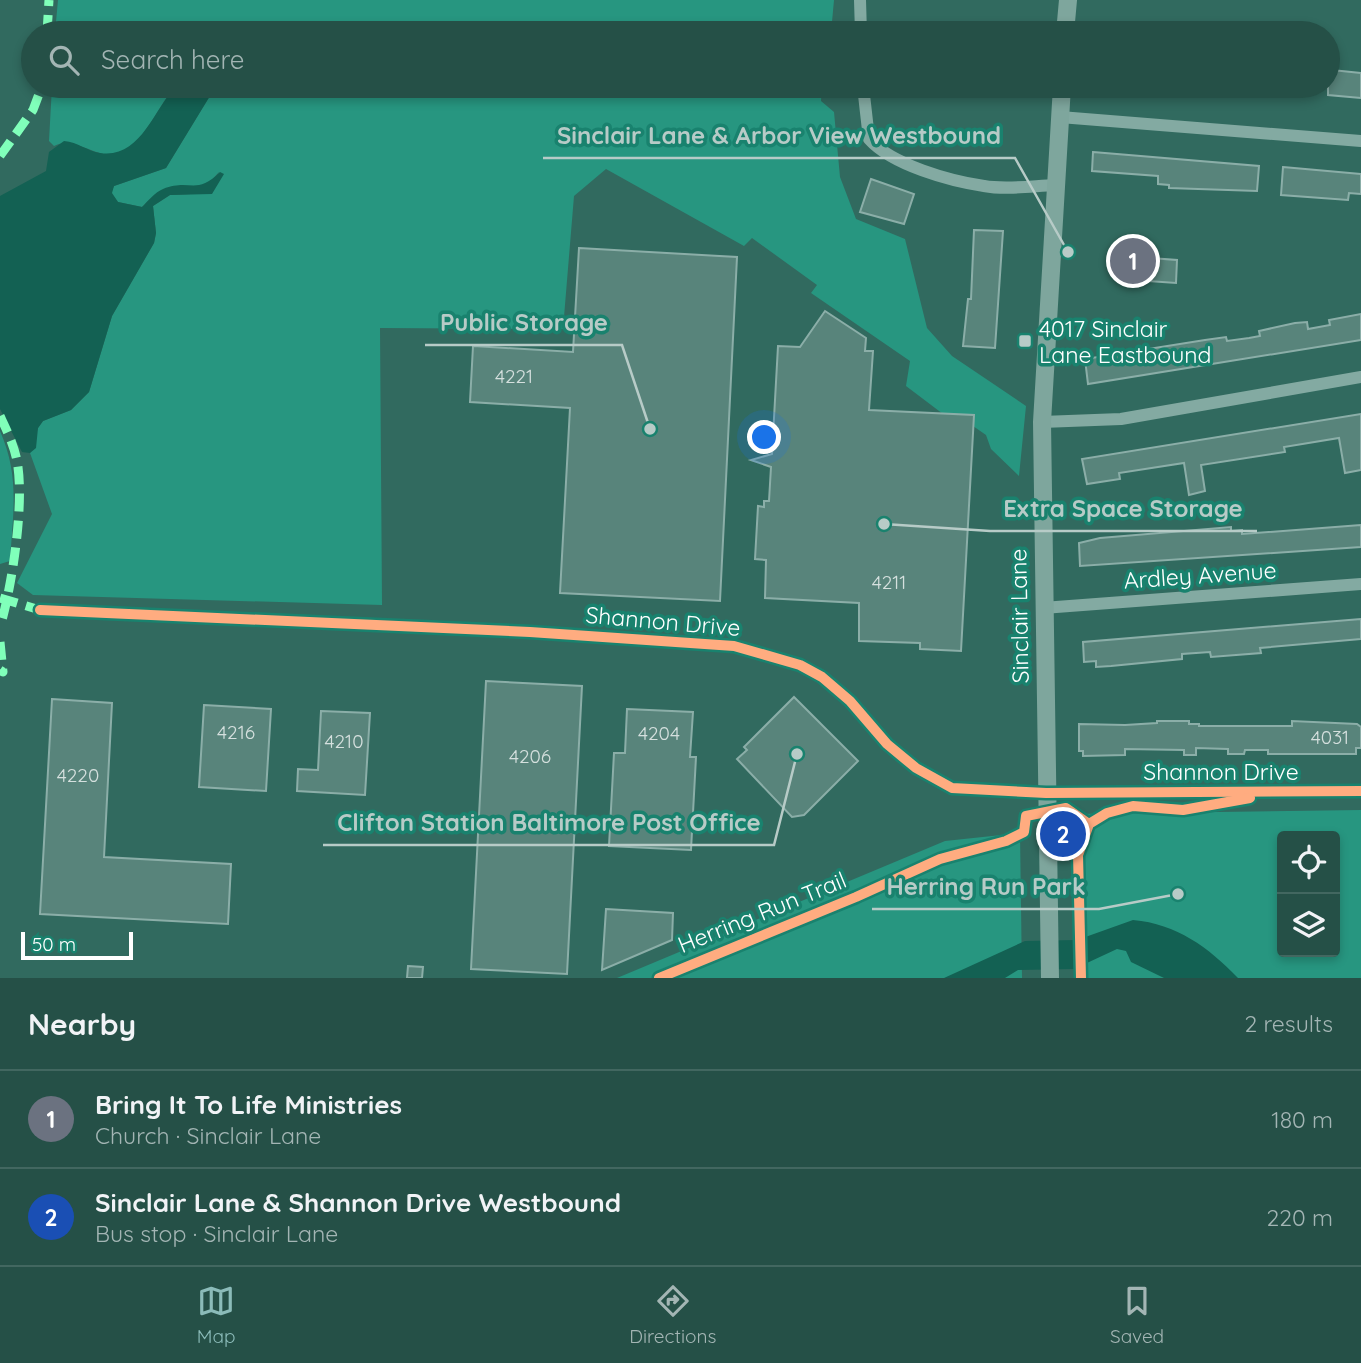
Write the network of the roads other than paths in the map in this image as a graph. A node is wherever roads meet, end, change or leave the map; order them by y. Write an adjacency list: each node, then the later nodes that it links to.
1 (860, 0): 3 (street)
2 (1068, 0): 4 (main road)
3 (861, 21)
4 (1066, 21)
5 (864, 98): 9 (street)
6 (1061, 98): 7 (main road, Sinclair Lane)
7 (1060, 117): 8 (street); 9 (main road, Sinclair Lane)
8 (1361, 141)
9 (1055, 186): 11 (main road, Sinclair Lane)
10 (1361, 377): 11 (street)
11 (1042, 422): 13 (main road, Sinclair Lane)
12 (1361, 584): 13 (street, Ardley Avenue)
13 (1042, 608): 16 (main road, Sinclair Lane)
14 (40, 610): 16 (street, Shannon Drive)
15 (1361, 791): 16 (street, Shannon Drive)
16 (1046, 793): 17 (main road, Sinclair Lane)
17 (1050, 978)

